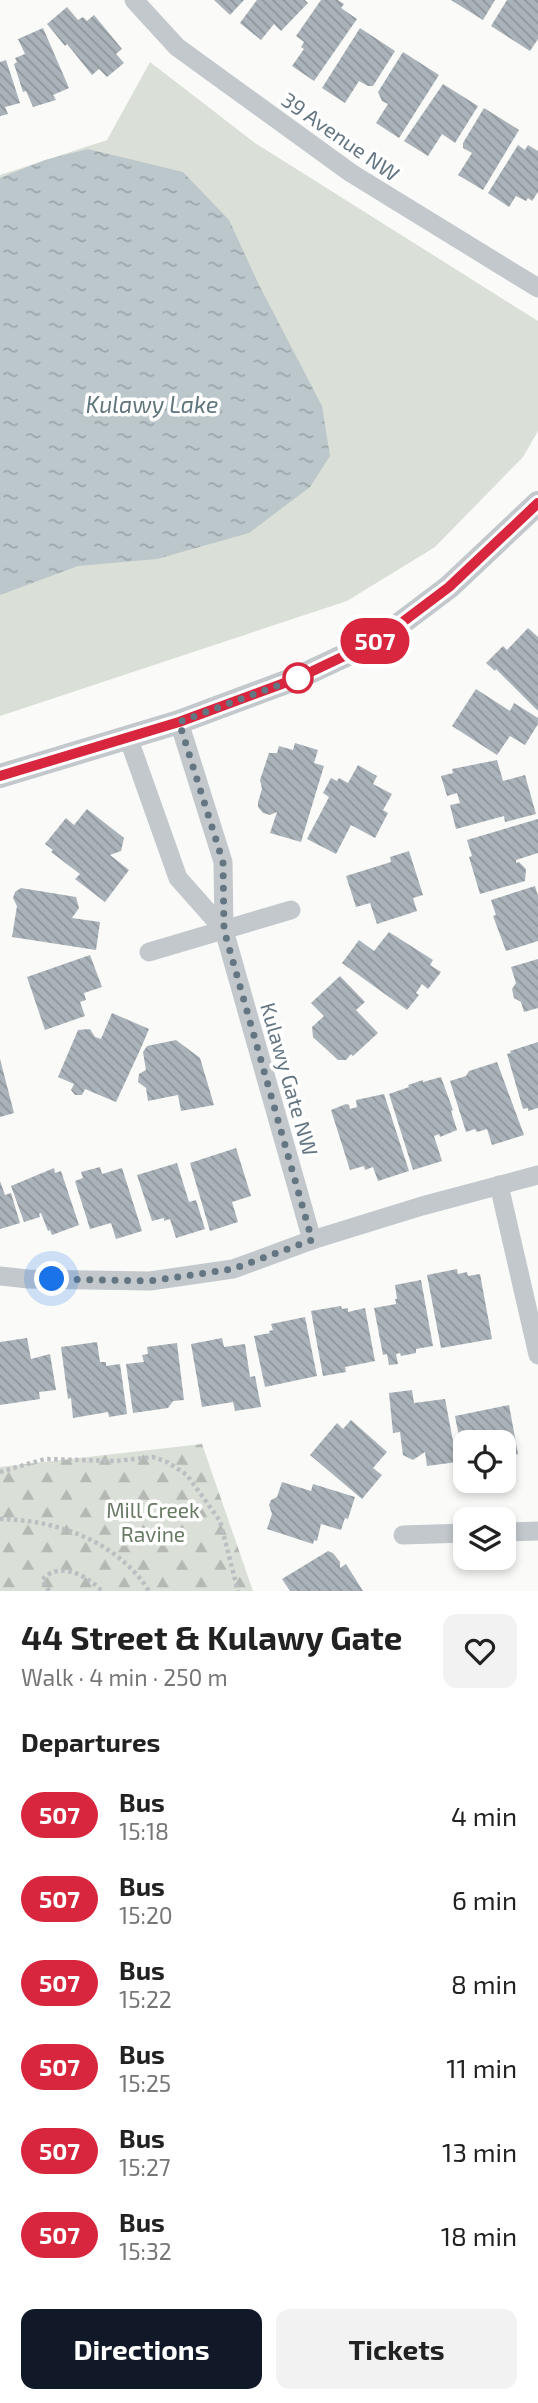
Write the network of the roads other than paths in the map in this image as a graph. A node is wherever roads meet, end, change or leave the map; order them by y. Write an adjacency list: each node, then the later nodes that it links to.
1 (134, 0): 2 (street, 39 Avenue NW)
2 (538, 288)
3 (538, 503): 4 (street)
4 (179, 722): 5 (street); 8 (street, Kulawy Gate NW)
5 (128, 737): 6 (street); 8 (street, Kulawy Gate NW)
6 (0, 776)
7 (291, 911): 8 (street)
8 (224, 930): 9 (street); 12 (street, Kulawy Gate NW)
9 (149, 951)
10 (538, 1175): 11 (street)
11 (499, 1185): 12 (street); 14 (street)
12 (312, 1240): 13 (street)
13 (0, 1276)
14 (538, 1355)
15 (538, 1531): 16 (street)
16 (516, 1532)
17 (453, 1533): 18 (street)
18 (403, 1535)

